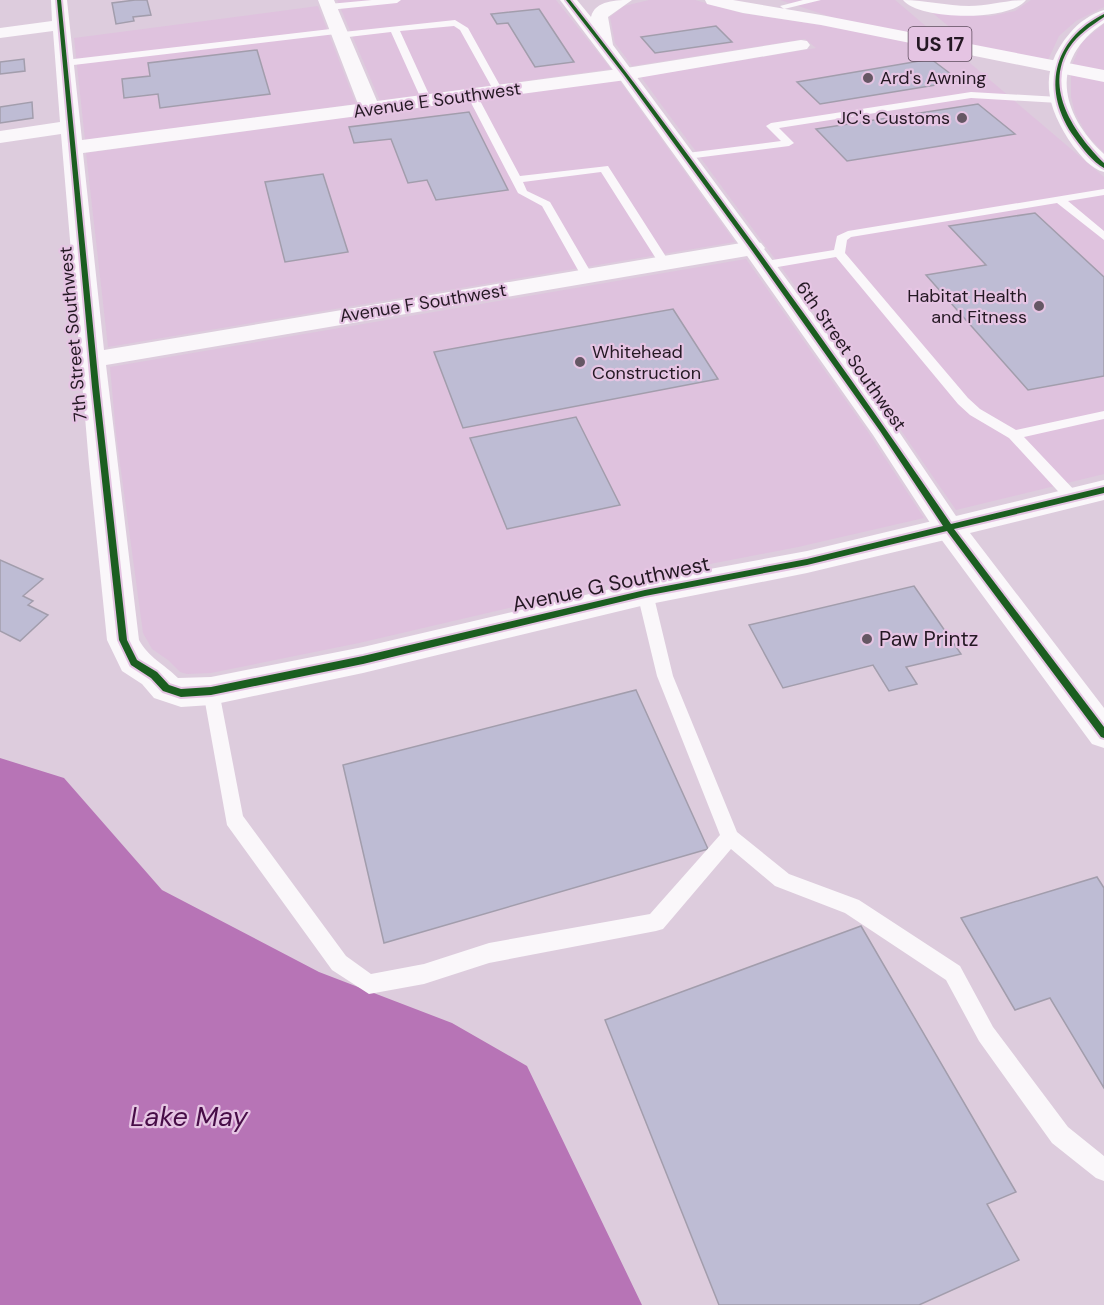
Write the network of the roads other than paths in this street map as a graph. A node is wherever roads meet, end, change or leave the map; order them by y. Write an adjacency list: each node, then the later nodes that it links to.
1 (59, 0): 14 (main road, 7th Street Southwest)
2 (398, 0): 10 (lane)
3 (568, 0): 18 (main road, 6th Street Southwest)
4 (624, 0): 18 (main road, 6th Street Southwest)
5 (713, 0): 13 (main road, US 17)
6 (765, 0): 11 (main road, US 17)
7 (817, 0): 11 (lane)
8 (911, 0): 9 (main road)
9 (1018, 0)
10 (327, 4): 17 (main road)
11 (784, 6): 13 (main road, US 17)
12 (1104, 15): 21 (main road)
13 (821, 20): 21 (main road, US 17)
14 (61, 25): 16 (main road); 20 (main road, 7th Street Southwest)
15 (394, 29): 17 (lane); 24 (lane); 27 (lane)
16 (0, 33)
17 (339, 33): 20 (lane); 28 (main road)
18 (604, 44): 22 (main road, 6th Street Southwest)
19 (801, 45): 22 (main road, Avenue E Southwest)
20 (65, 63): 30 (main road, 7th Street Southwest)
21 (1058, 67): 23 (main road, US 17); 26 (main road)
22 (626, 74): 24 (main road, Avenue E Southwest); 31 (main road, 6th Street Southwest)
23 (1104, 76)
24 (498, 91): 25 (main road, Avenue E Southwest)
25 (472, 95): 27 (main road, Avenue E Southwest); 33 (lane)
26 (1059, 100): 31 (lane); 32 (main road)
27 (427, 101): 28 (main road, Avenue E Southwest)
28 (370, 109): 30 (main road, Avenue E Southwest)
29 (0, 137): 30 (main road, Avenue E Southwest)
30 (71, 137): 41 (main road, 7th Street Southwest)
31 (687, 156): 38 (main road, 6th Street Southwest)
32 (1104, 166)
33 (516, 180): 39 (lane); 40 (lane)
34 (1104, 192): 35 (lane)
35 (1060, 200): 36 (lane); 37 (lane)
36 (1104, 237)
37 (839, 253): 38 (lane); 43 (lane)
38 (760, 256): 39 (main road, Avenue F Southwest); 46 (main road, 6th Street Southwest)
39 (664, 263): 40 (main road, Avenue F Southwest)
40 (587, 276): 41 (main road, Avenue F Southwest)
41 (93, 360): 48 (main road, 7th Street Southwest)
42 (1104, 415): 43 (lane)
43 (1014, 435): 45 (lane)
44 (1104, 490): 45 (main road, Avenue G Southwest)
45 (1072, 497): 46 (main road, Avenue G Southwest)
46 (949, 528): 47 (main road, Avenue G Southwest); 50 (main road, 6th Street Southwest)
47 (645, 593): 49 (main road, Avenue G Southwest); 51 (lane)
48 (134, 662): 49 (main road, Avenue G Southwest)
49 (211, 691): 51 (lane)
50 (1104, 734)
51 (730, 837): 52 (lane)
52 (1104, 1170)

